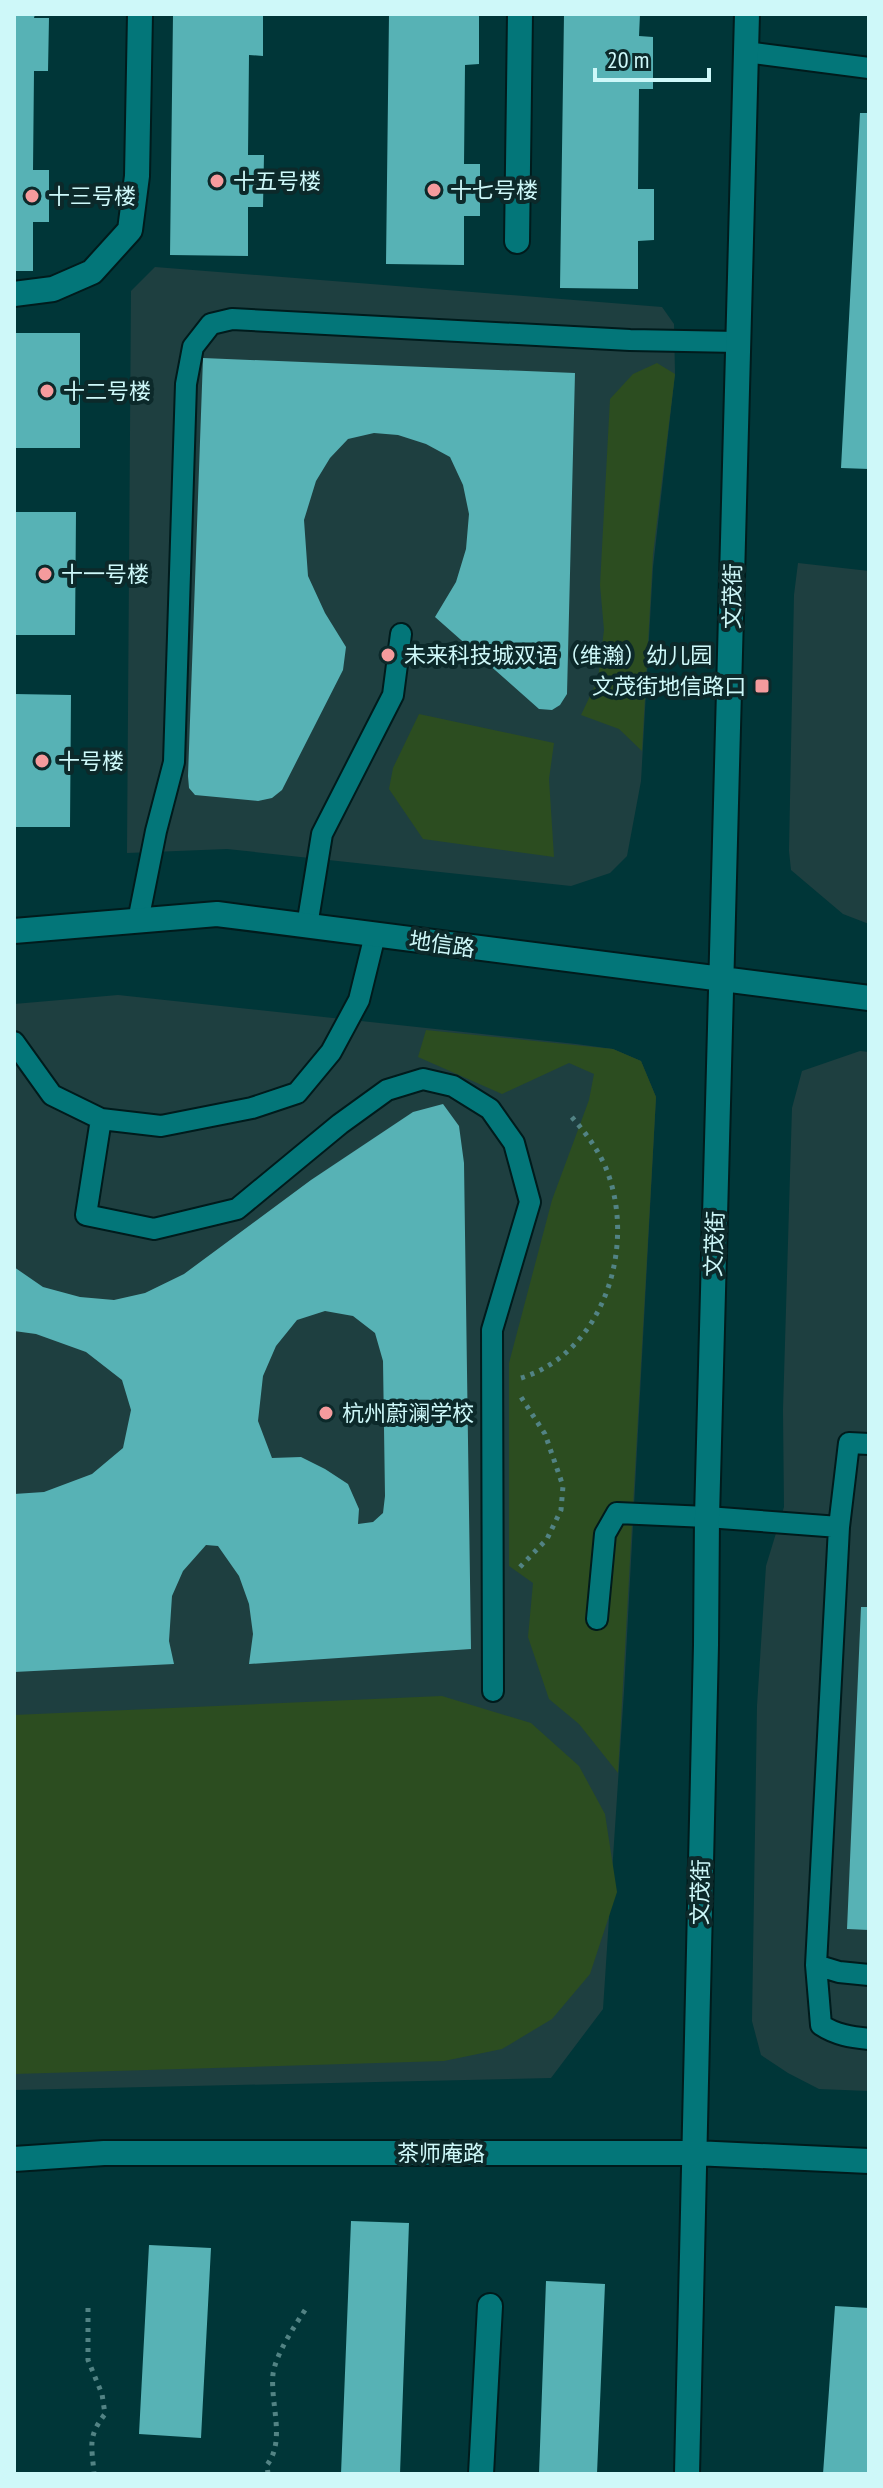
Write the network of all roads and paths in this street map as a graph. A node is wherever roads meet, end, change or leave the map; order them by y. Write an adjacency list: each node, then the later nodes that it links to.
1 (140, 14): 7 (street)
2 (520, 14): 6 (street)
3 (747, 14): 4 (street, 文茂街)
4 (746, 52): 5 (lane); 8 (street, 文茂街)
5 (869, 68)
6 (517, 241)
7 (14, 294)
8 (738, 342): 10 (lane); 14 (street, 文茂街)
9 (401, 634): 11 (lane)
10 (138, 921): 11 (street, 地信路); 12 (street, 地信路)
11 (307, 926): 13 (street, 地信路)
12 (14, 931)
13 (375, 935): 14 (street, 地信路); 18 (lane)
14 (721, 981): 15 (street, 地信路); 21 (street, 文茂街)
15 (869, 998)
16 (14, 1042): 18 (lane)
17 (570, 1115): 19 (path)
18 (101, 1119): 19 (lane)
19 (500, 1378): 23 (lane); 23 (path)
20 (869, 1444): 22 (lane)
21 (707, 1517): 22 (lane); 24 (lane); 29 (street, 文茂街)
22 (839, 1527): 26 (lane)
23 (493, 1576): 25 (lane)
24 (597, 1619)
25 (493, 1691)
26 (816, 1965): 27 (lane); 28 (lane)
27 (869, 1975)
28 (869, 2039)
29 (694, 2153): 30 (street, 茶师庵路); 31 (street, 茶师庵路); 38 (street, 文茂街)
30 (14, 2159)
31 (869, 2161)
32 (490, 2306): 37 (street)
33 (307, 2307): 36 (path)
34 (88, 2308): 35 (path)
35 (94, 2474)
36 (268, 2474)
37 (481, 2474)
38 (687, 2474)

